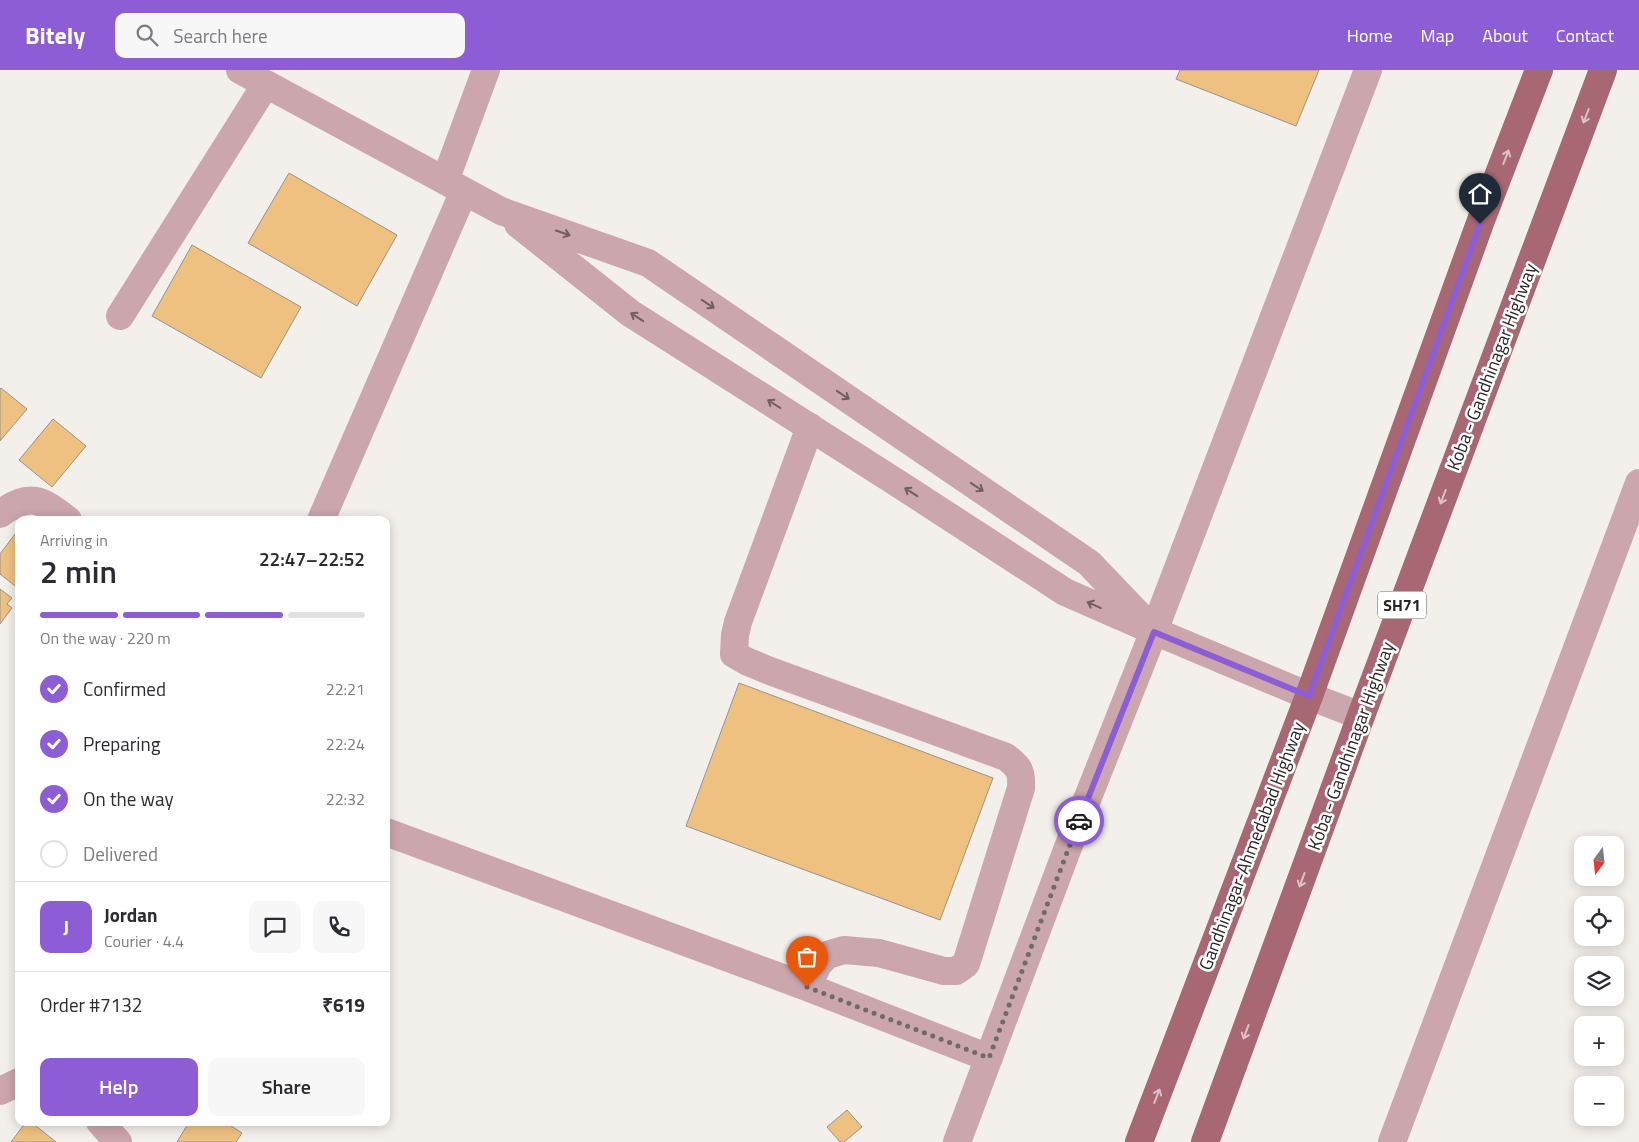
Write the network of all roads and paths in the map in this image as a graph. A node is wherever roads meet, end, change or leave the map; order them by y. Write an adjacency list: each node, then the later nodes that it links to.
1 (240, 70): 6 (street)
2 (486, 70): 7 (street)
3 (1368, 70): 15 (street)
4 (1539, 70): 16 (main road, Gandhinagar-Ahmedabad Highway, one-way to 4)
5 (1603, 70): 17 (main road, Koba - Gandhinagar Highway / SH71, one-way to 17)
6 (266, 84): 7 (street); 9 (street)
7 (455, 186): 8 (street); 14 (street)
8 (501, 211): 10 (street, one-way to 8); 15 (street, one-way to 15)
9 (120, 316)
10 (810, 427): 15 (street, one-way to 10); 19 (street)
11 (1639, 483): 28 (street)
12 (0, 514): 13 (street)
13 (63, 516)
14 (322, 516)
15 (1154, 632): 16 (street); 20 (street)
16 (1309, 696): 17 (street); 26 (main road, Gandhinagar-Ahmedabad Highway, one-way to 16)
17 (1361, 716): 27 (main road, Koba - Gandhinagar Highway / SH71, one-way to 27)
18 (390, 833): 19 (street)
19 (807, 987): 20 (street)
20 (989, 1058): 25 (street)
21 (15, 1084): 22 (street)
22 (0, 1092)
23 (104, 1126): 24 (street)
24 (118, 1142)
25 (957, 1142)
26 (1139, 1142)
27 (1206, 1142)
28 (1392, 1142)

